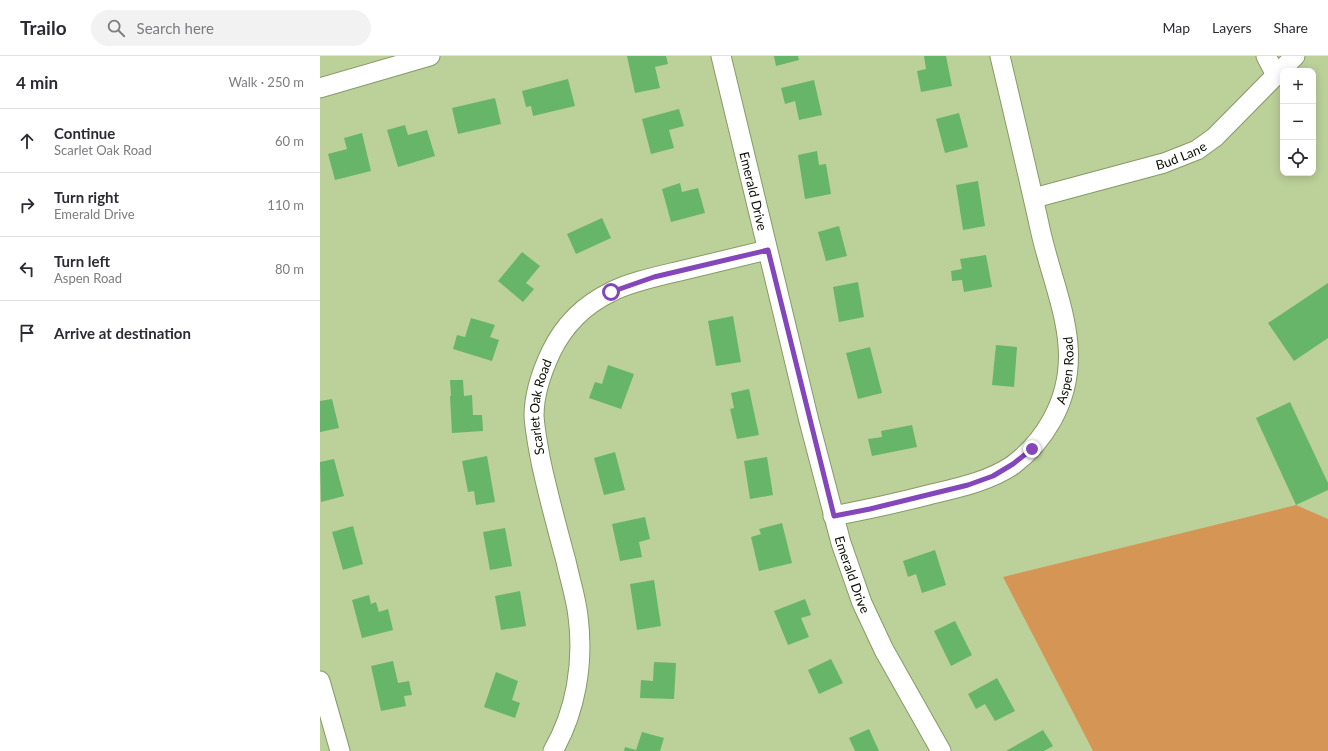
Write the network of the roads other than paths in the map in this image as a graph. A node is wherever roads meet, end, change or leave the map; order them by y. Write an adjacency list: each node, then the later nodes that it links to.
1 (430, 56): 7 (street)
2 (721, 56): 9 (street, Emerald Drive)
3 (1000, 56): 8 (street, Aspen Road)
4 (1266, 56): 6 (street)
5 (1295, 56): 6 (street, Bud Lane)
6 (1276, 74): 8 (street, Bud Lane)
7 (320, 88)
8 (1034, 198): 10 (street, Aspen Road)
9 (768, 250): 10 (street, Emerald Drive); 13 (street, Scarlet Oak Road)
10 (834, 516): 14 (street, Emerald Drive)
11 (320, 681): 12 (street)
12 (340, 751)
13 (553, 751)
14 (941, 751)

